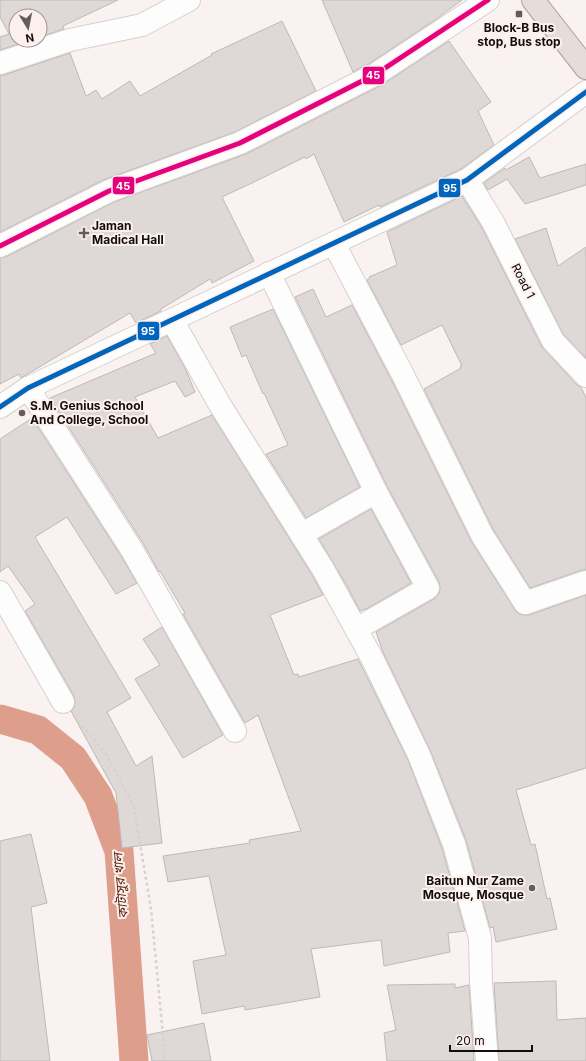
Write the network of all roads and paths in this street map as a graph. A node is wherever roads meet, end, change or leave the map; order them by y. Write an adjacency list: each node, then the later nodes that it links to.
1 (189, 0): 4 (street)
2 (488, 0): 9 (street)
3 (533, 0): 5 (highway)
4 (0, 63)
5 (586, 68)
6 (586, 92): 7 (street)
7 (468, 180): 8 (street); 12 (street, Road 1)
8 (334, 244): 10 (street); 17 (street)
9 (0, 246)
10 (269, 273): 11 (street); 15 (street)
11 (172, 320): 13 (street); 16 (street)
12 (586, 376)
13 (28, 388): 14 (street); 21 (street)
14 (0, 407)
15 (376, 492): 16 (street); 19 (street)
16 (302, 534): 19 (street)
17 (586, 582)
18 (0, 592): 20 (street)
19 (356, 629): 23 (street)
20 (63, 702): 22 (path)
21 (235, 730)
22 (163, 1061)
23 (487, 1061)

